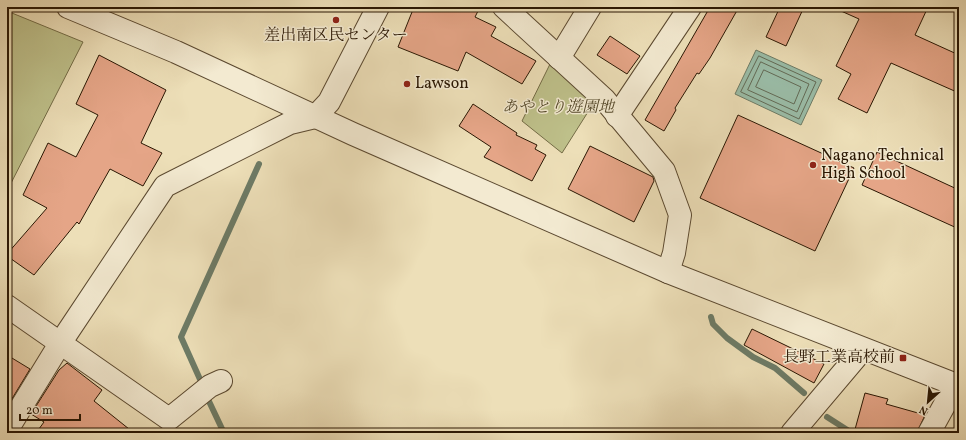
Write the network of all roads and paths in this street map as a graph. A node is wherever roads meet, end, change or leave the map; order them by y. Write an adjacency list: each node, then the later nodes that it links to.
1 (68, 7): 8 (street)
2 (378, 7): 8 (street)
3 (590, 7): 6 (street)
4 (690, 7): 7 (street)
5 (507, 8): 6 (street)
6 (559, 58): 7 (street)
7 (617, 116): 9 (street)
8 (315, 117): 9 (street); 11 (street)
9 (668, 272): 12 (street)
10 (7, 306): 11 (street)
11 (61, 342): 14 (street); 15 (street)
12 (863, 350): 13 (street); 16 (street)
13 (957, 385): 17 (street)
14 (210, 387)
15 (7, 430)
16 (792, 433)
17 (928, 433)

